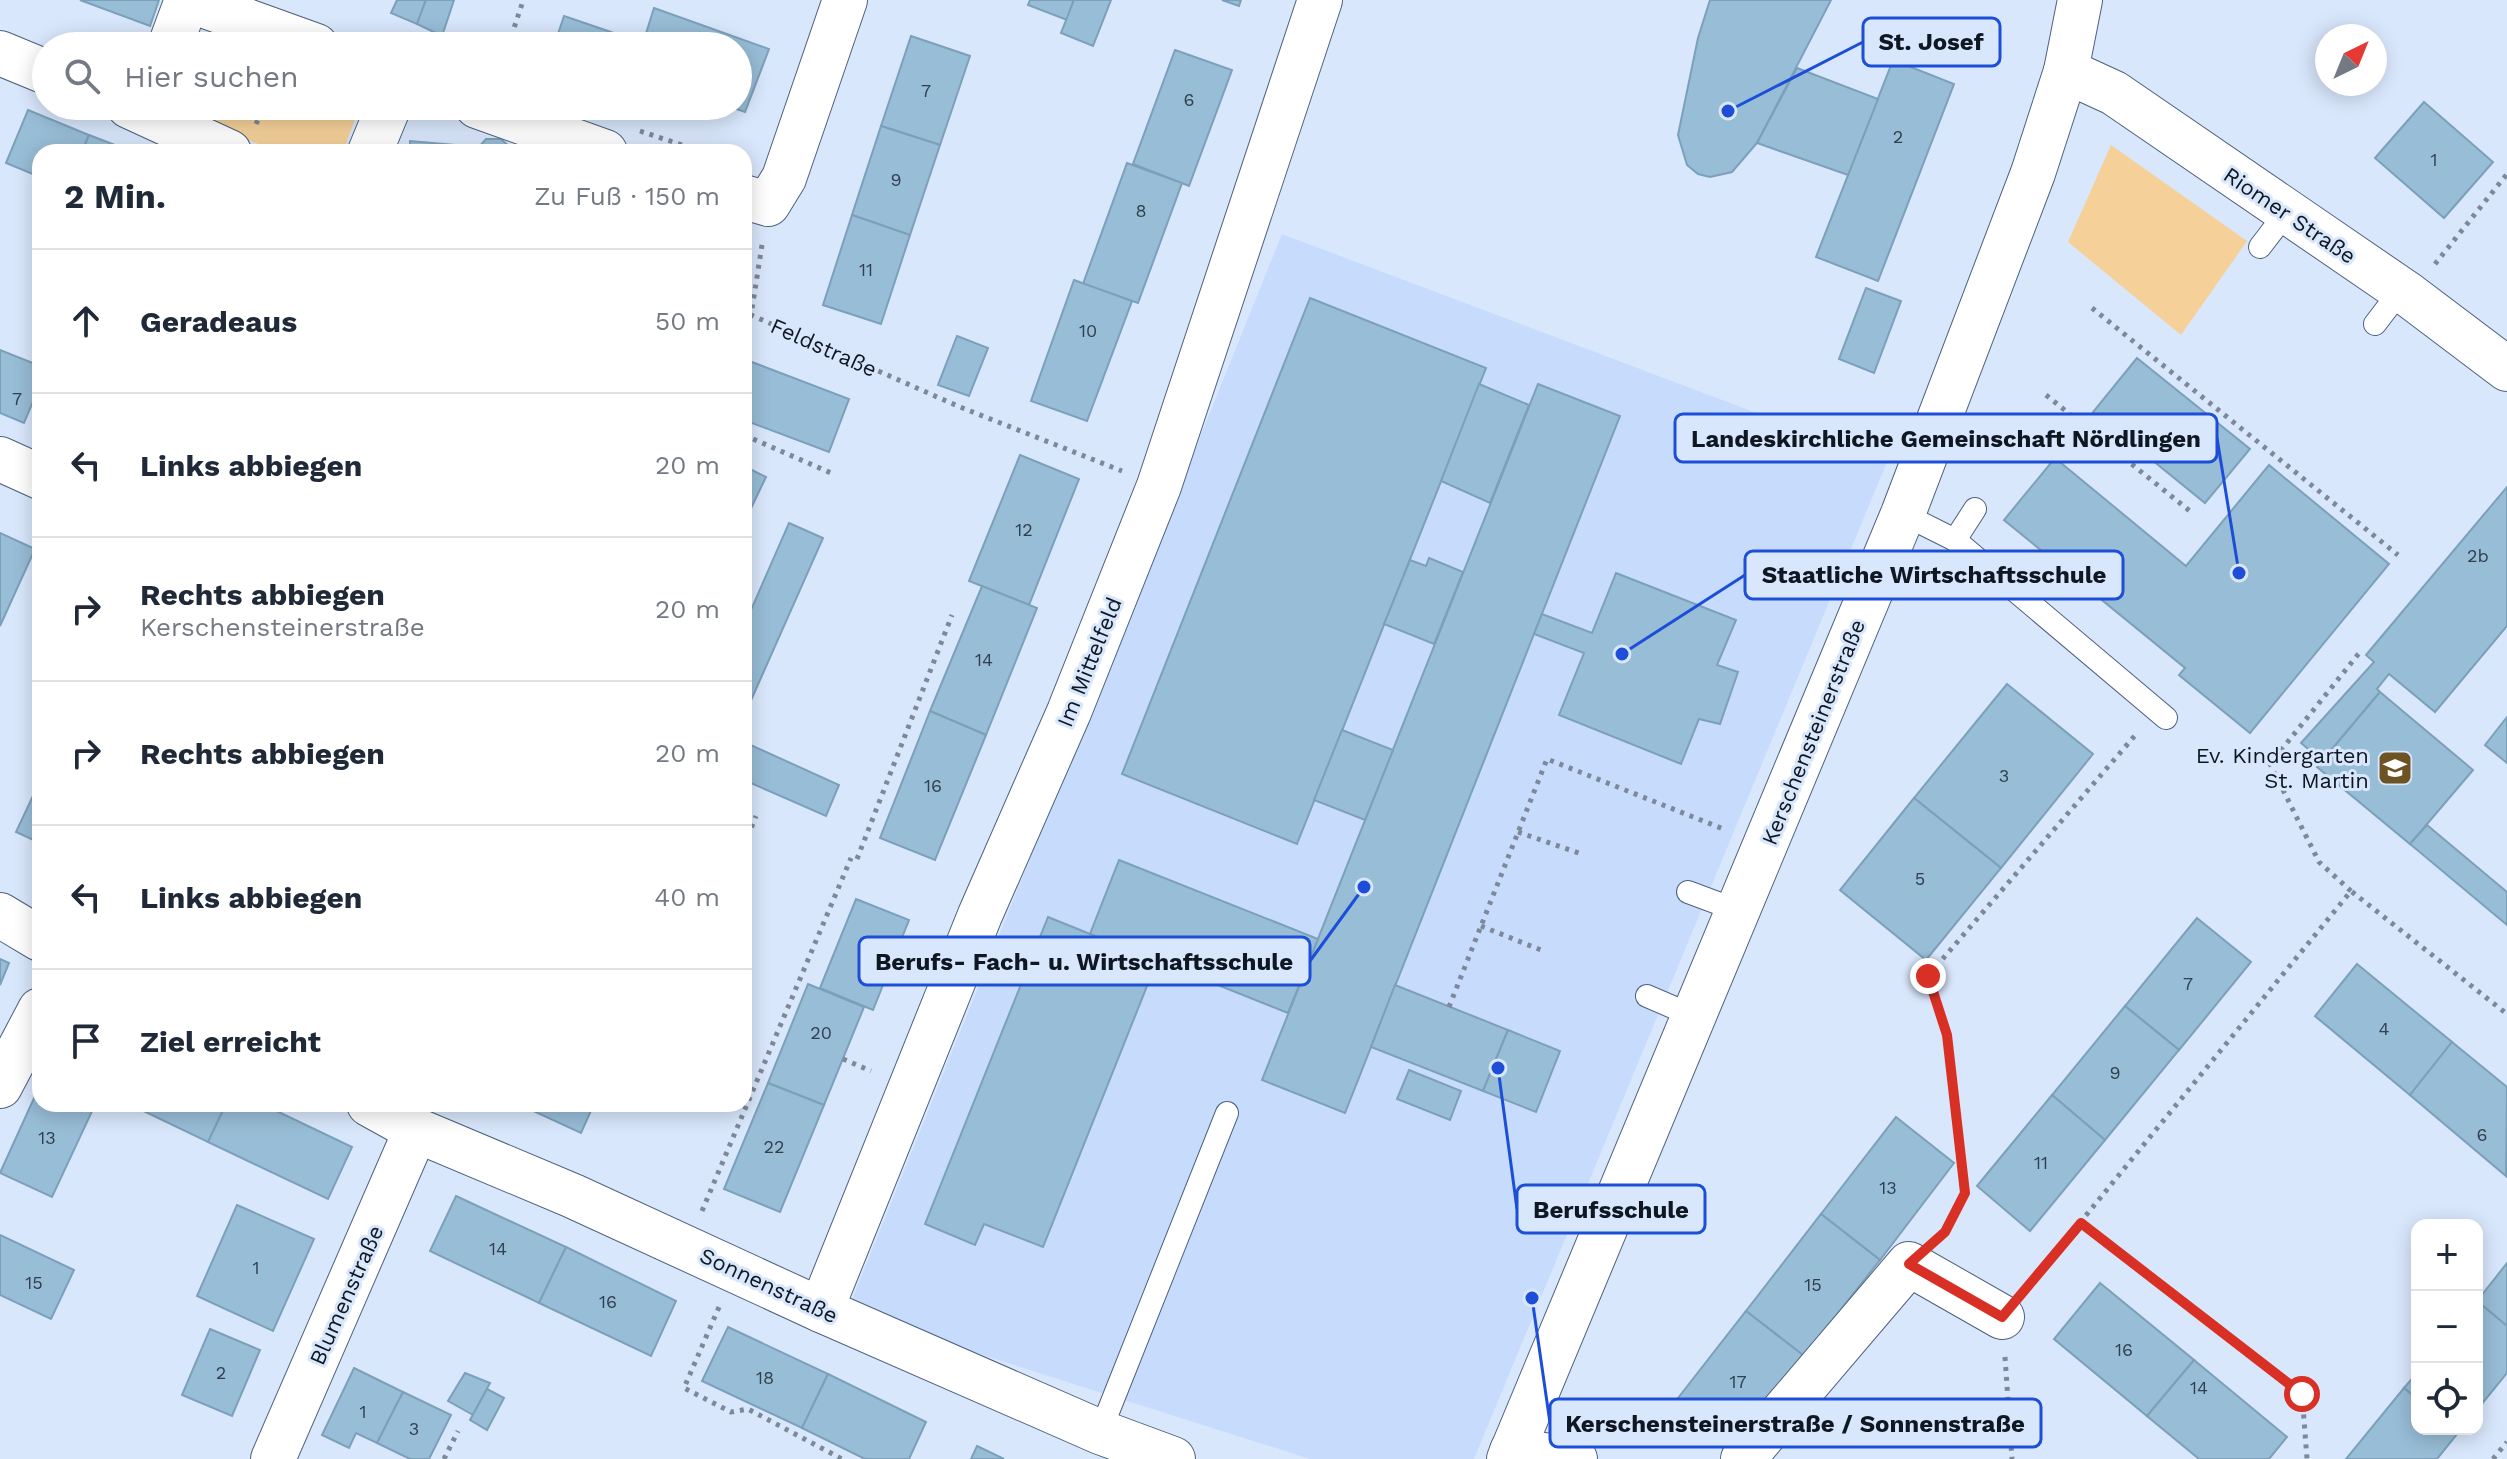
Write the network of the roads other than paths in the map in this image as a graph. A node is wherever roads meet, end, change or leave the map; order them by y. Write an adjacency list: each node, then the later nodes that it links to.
1 (188, 0): 5 (street); 6 (street)
2 (845, 0): 16 (street)
3 (1320, 0): 37 (street, Im Mittelfeld)
4 (2080, 0): 9 (street, Kerschensteinerstraße)
5 (175, 32)
6 (277, 32)
7 (0, 53): 8 (street)
8 (32, 66)
9 (2066, 71): 17 (street, Riomer Straße); 23 (street, Kerschensteinerstraße)
10 (165, 120): 13 (street)
11 (383, 120): 14 (street)
12 (516, 120): 15 (street)
13 (213, 144)
14 (373, 144)
15 (583, 144)
16 (756, 200)
17 (2286, 213): 18 (lane); 19 (street, Riomer Straße)
18 (2260, 247)
19 (2507, 369)
20 (0, 459): 21 (street)
21 (32, 473)
22 (1975, 509): 24 (lane)
23 (1903, 514): 24 (lane); 27 (street, Kerschensteinerstraße)
24 (1955, 540): 25 (lane)
25 (2161, 714)
26 (1688, 892): 27 (lane)
27 (1739, 911): 31 (street, Kerschensteinerstraße)
28 (0, 915): 29 (street)
29 (32, 934)
30 (1647, 996): 31 (lane)
31 (1696, 1017): 40 (street, Kerschensteinerstraße)
32 (32, 1025): 33 (street)
33 (0, 1086)
34 (383, 1112): 36 (street, Sonnenstraße)
35 (1227, 1113): 39 (lane)
36 (416, 1130): 37 (street, Sonnenstraße); 41 (street, Blumenstraße)
37 (821, 1310): 39 (street, Sonnenstraße)
38 (2002, 1317): 44 (street)
39 (1100, 1432): 42 (street, Sonnenstraße)
40 (1510, 1455): 43 (street, Kerschensteinerstraße)
41 (273, 1459)
42 (1173, 1459)
43 (1575, 1459)
44 (1743, 1459)

